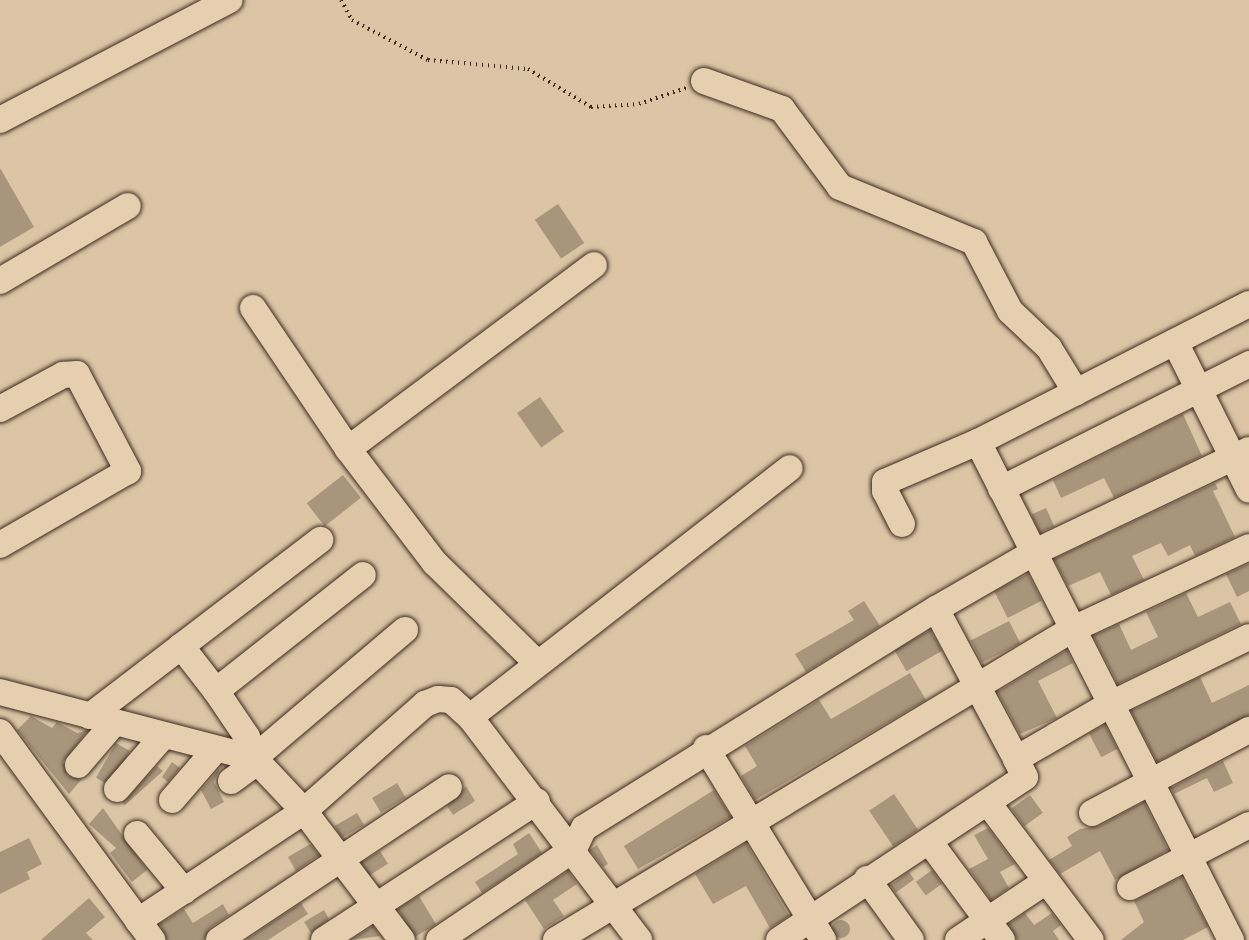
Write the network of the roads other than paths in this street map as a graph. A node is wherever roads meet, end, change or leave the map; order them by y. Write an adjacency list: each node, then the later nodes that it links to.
1 (230, 0): 3 (street)
2 (704, 81): 12 (street)
3 (0, 120)
4 (128, 206): 6 (street)
5 (594, 265): 15 (street)
6 (0, 281)
7 (1249, 304): 9 (street)
8 (253, 308): 15 (street)
9 (1175, 342): 11 (street); 12 (street)
10 (1249, 364): 11 (street)
11 (1199, 390): 16 (street); 18 (street)
12 (1076, 392): 14 (street)
13 (0, 410): 22 (street)
14 (978, 442): 18 (street); 20 (street)
15 (348, 449): 31 (street)
16 (1241, 454): 19 (street); 24 (street)
17 (790, 468): 31 (street)
18 (1001, 489): 24 (street)
19 (1249, 490)
20 (902, 524)
21 (320, 540): 30 (street)
22 (0, 545)
23 (1249, 547): 28 (street)
24 (1033, 553): 26 (street); 28 (street)
25 (363, 575): 33 (street)
26 (936, 609): 32 (street); 41 (street)
27 (405, 630): 44 (street)
28 (1071, 630): 32 (street); 35 (street)
29 (1249, 637): 35 (street)
30 (181, 646): 33 (street); 37 (street)
31 (536, 662): 36 (street)
32 (977, 686): 43 (street); 55 (street)
33 (216, 691): 44 (street)
34 (0, 692): 37 (street)
35 (1111, 704): 43 (street); 47 (street)
36 (470, 717): 51 (street); 53 (street)
37 (102, 719): 40 (street); 45 (street)
38 (1249, 730): 47 (street)
39 (0, 732): 70 (street)
40 (163, 736): 42 (street); 49 (street)
41 (706, 748): 55 (street); 59 (street)
42 (216, 749): 44 (street); 50 (street)
43 (1016, 759): 52 (street)
44 (256, 760): 46 (street); 53 (street)
45 (78, 765)
46 (231, 781)
47 (1148, 781): 54 (street); 60 (street)
48 (448, 787): 61 (street)
49 (117, 789)
50 (172, 800)
51 (537, 801): 59 (street); 67 (street)
52 (988, 803): 58 (street); 63 (street)
53 (304, 811): 61 (street); 65 (street)
54 (1092, 813)
55 (752, 820): 66 (street); 69 (street)
56 (1249, 825): 60 (street)
57 (137, 834): 65 (street)
58 (929, 841): 62 (street); 68 (street)
59 (574, 849): 66 (street); 75 (street)
60 (1187, 855): 64 (street); 71 (street)
61 (341, 861): 67 (street); 72 (street)
62 (867, 879): 69 (street); 79 (street)
63 (1046, 881): 68 (street); 82 (street)
64 (1130, 887)
65 (184, 891): 70 (street)
66 (610, 906): 76 (street); 77 (street)
67 (375, 907): 73 (street); 74 (street)
68 (987, 920): 80 (street); 81 (street)
69 (816, 930): 78 (street)
70 (143, 933)
71 (1233, 935)
72 (219, 940)
73 (324, 940)
74 (402, 940)
75 (439, 940)
76 (556, 940)
77 (639, 940)
78 (779, 940)
79 (911, 940)
80 (958, 940)
81 (1002, 940)
82 (1092, 940)

